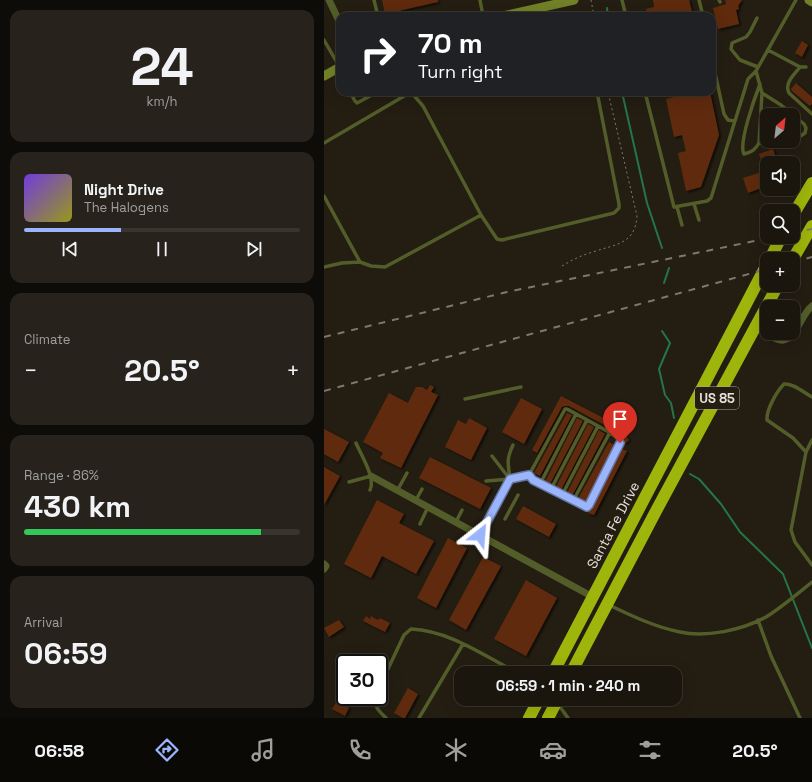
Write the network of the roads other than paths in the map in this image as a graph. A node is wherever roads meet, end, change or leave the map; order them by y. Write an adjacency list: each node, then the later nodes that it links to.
1 (329, 0): 15 (street)
2 (374, 0): 10 (lane)
3 (480, 0): 11 (lane)
4 (574, 0): 12 (street)
5 (622, 0): 13 (lane)
6 (700, 0): 14 (lane)
7 (796, 0): 18 (lane)
8 (809, 0): 9 (street)
9 (812, 2)
10 (377, 12)
11 (482, 12)
12 (517, 12)
13 (625, 12)
14 (702, 12)
15 (336, 14)
16 (757, 18): 23 (lane)
17 (324, 40): 19 (lane)
18 (768, 50): 20 (lane); 23 (lane)
19 (336, 60)
20 (800, 67): 21 (lane); 35 (lane)
21 (806, 67)
22 (336, 69): 24 (street)
23 (757, 69): 26 (lane); 37 (lane)
24 (324, 76)
25 (716, 77): 37 (lane)
26 (760, 84): 27 (lane); 40 (lane)
27 (762, 93): 34 (lane); 40 (lane)
28 (352, 96): 29 (lane)
29 (370, 96)
30 (404, 96): 39 (lane)
31 (414, 96): 46 (lane)
32 (598, 96): 46 (lane)
33 (646, 96): 45 (lane)
34 (785, 108)
35 (812, 114)
36 (800, 120): 38 (lane)
37 (734, 121): 43 (lane)
38 (800, 136)
39 (324, 143)
40 (758, 143)
41 (812, 183): 44 (highway)
42 (324, 196): 51 (lane)
43 (694, 204): 45 (lane); 47 (lane)
44 (800, 204)
45 (677, 207): 48 (lane)
46 (481, 215): 51 (lane)
47 (699, 220)
48 (682, 225)
49 (812, 226): 50 (highway)
50 (797, 252)
51 (360, 262): 52 (lane)
52 (324, 267)
53 (760, 277): 94 (highway, Santa Fe Drive / US 85)
54 (774, 292): 95 (highway, US 85)
55 (812, 306): 56 (street)
56 (800, 322)
57 (521, 387): 59 (lane)
58 (812, 397): 67 (lane)
59 (465, 399)
60 (576, 414): 61 (lane); 70 (lane); 75 (lane)
61 (587, 420): 62 (lane); 78 (lane)
62 (598, 426): 63 (lane); 81 (lane)
63 (610, 432): 83 (lane); 83 (lane)
64 (812, 440): 67 (lane)
65 (356, 443): 71 (lane)
66 (513, 445): 72 (lane)
67 (806, 452): 91 (lane)
68 (492, 456): 72 (lane)
69 (406, 474): 79 (lane)
70 (529, 475): 72 (lane); 75 (lane)
71 (371, 476): 74 (lane); 77 (lane); 79 (street)
72 (510, 479): 73 (lane); 89 (street)
73 (486, 481)
74 (349, 482)
75 (540, 484): 78 (lane)
76 (422, 489): 82 (lane)
77 (370, 490)
78 (551, 490): 81 (lane)
79 (397, 491): 82 (street)
80 (518, 495): 86 (lane)
81 (562, 495): 83 (lane)
82 (416, 500): 84 (street)
83 (573, 501)
84 (428, 507): 87 (street); 88 (lane)
85 (462, 510): 87 (lane)
86 (505, 519)
87 (456, 522): 89 (street)
88 (420, 524)
89 (480, 535): 94 (street)
90 (324, 564): 92 (street)
91 (812, 565)
92 (324, 569)
93 (810, 583): 96 (lane)
94 (593, 597): 97 (highway); 100 (highway, Santa Fe Drive / US 85)
95 (608, 605): 96 (lane); 97 (highway, US 85)
96 (758, 620): 112 (lane)
97 (592, 633): 101 (highway, US 85)
98 (463, 644): 99 (lane); 102 (lane); 108 (lane)
99 (505, 666)
100 (557, 666)
101 (575, 666)
102 (388, 669)
103 (376, 706): 107 (lane)
104 (535, 706): 109 (highway)
105 (554, 706): 110 (highway)
106 (561, 706): 111 (lane)
107 (386, 718)
108 (419, 718)
109 (529, 718)
110 (548, 718)
111 (568, 718)
112 (800, 718)

